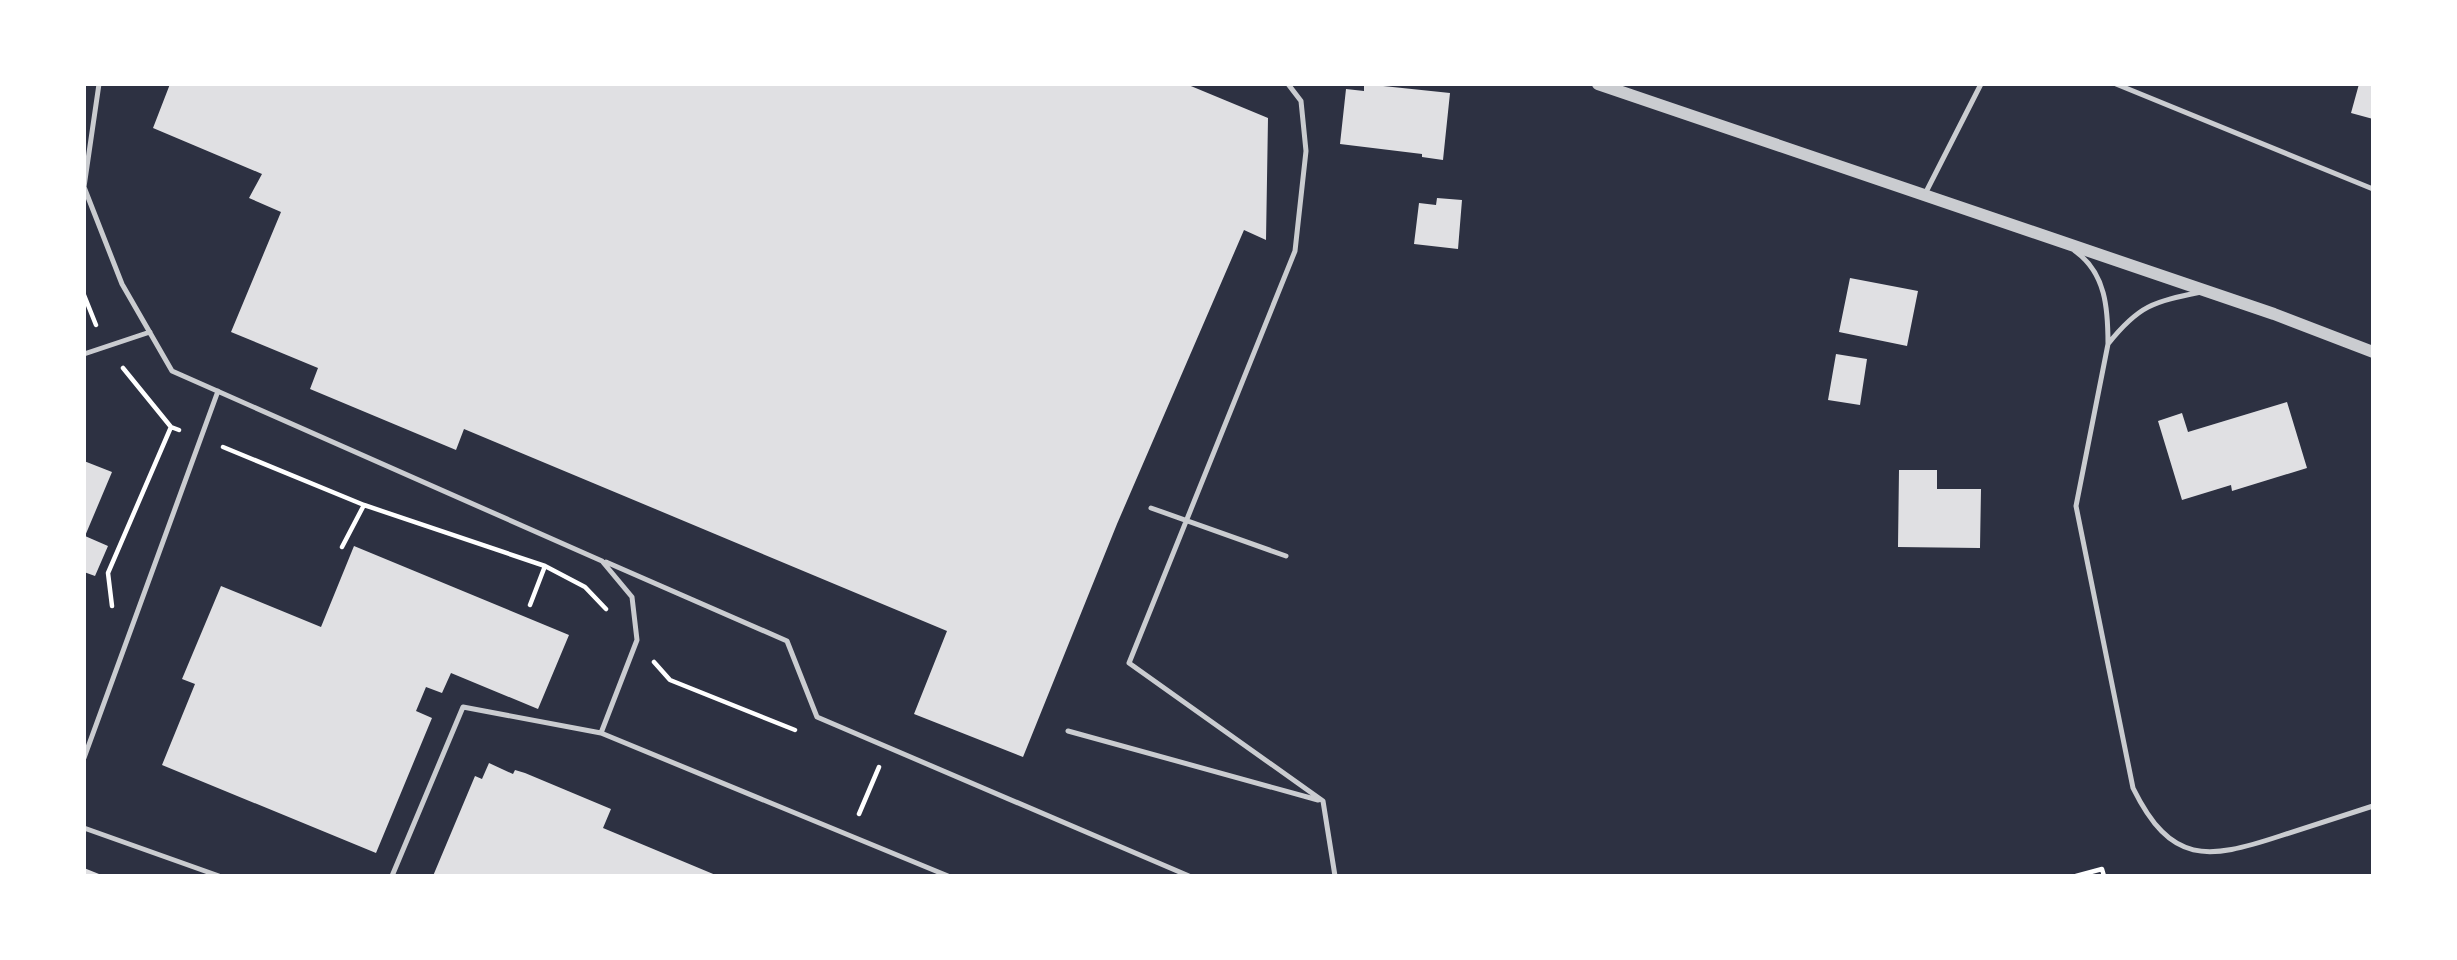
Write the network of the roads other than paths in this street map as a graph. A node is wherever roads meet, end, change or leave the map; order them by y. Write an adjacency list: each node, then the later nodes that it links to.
1 (99, 84): 6 (lane)
2 (1288, 84): 17 (lane)
3 (1598, 84): 8 (street)
4 (1982, 84): 8 (lane)
5 (2116, 84): 7 (lane)
6 (84, 187): 11 (lane)
7 (2373, 189)
8 (1925, 194): 9 (street)
9 (2061, 241): 10 (street); 12 (lane)
10 (2206, 291): 12 (lane); 13 (street)
11 (150, 331): 14 (lane); 15 (lane)
12 (2108, 344): 24 (lane)
13 (2373, 352)
14 (84, 354)
15 (218, 391): 19 (lane); 22 (lane)
16 (1151, 508): 17 (lane)
17 (1187, 521): 18 (lane); 23 (lane)
18 (1286, 556)
19 (602, 561): 21 (lane); 29 (lane)
20 (1068, 731): 23 (lane)
21 (601, 733): 27 (lane); 28 (lane)
22 (84, 758)
23 (1323, 801): 30 (lane)
24 (2373, 806)
25 (84, 828): 26 (lane)
26 (219, 876)
27 (392, 876)
28 (948, 876)
29 (1189, 876)
30 (1335, 876)

